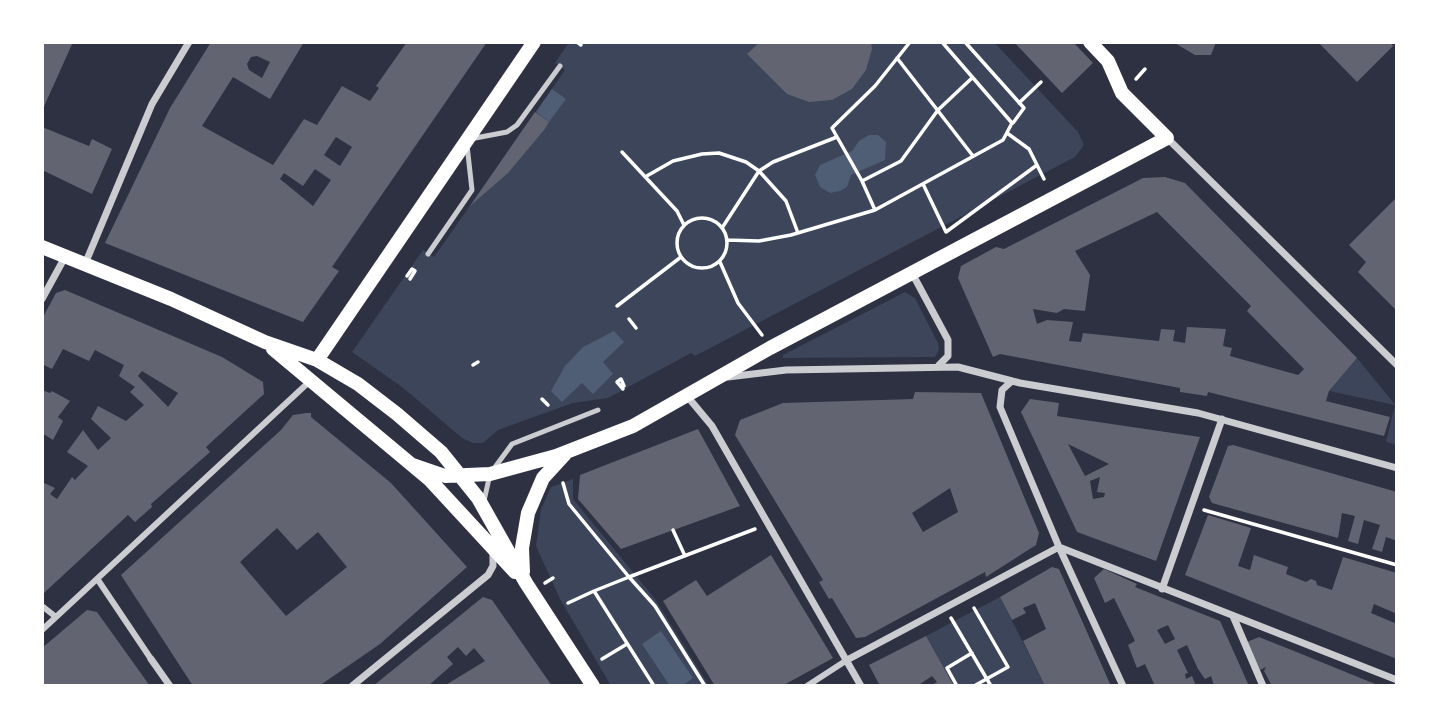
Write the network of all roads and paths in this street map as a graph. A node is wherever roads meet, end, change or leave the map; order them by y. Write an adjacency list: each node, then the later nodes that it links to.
1 (189, 42): 36 (street)
2 (534, 42): 17 (main road)
3 (910, 42): 7 (path)
4 (942, 42): 9 (path)
5 (965, 42): 11 (path)
6 (1090, 42): 16 (main road)
7 (898, 58): 12 (path); 15 (path)
8 (560, 66): 17 (lane)
9 (972, 78): 12 (path); 13 (path)
10 (1041, 82): 11 (path)
11 (1019, 103): 13 (path)
12 (938, 110): 19 (path); 24 (path)
13 (1012, 123): 14 (path)
14 (1007, 133): 19 (path); 20 (path)
15 (837, 137): 21 (path); 24 (path)
16 (1167, 138): 37 (main road); 45 (street)
17 (466, 140): 32 (lane); 44 (main road)
18 (622, 152): 22 (path)
19 (974, 156): 25 (path)
20 (1037, 165): 23 (path); 25 (path)
21 (759, 171): 22 (path); 28 (path); 29 (path)
22 (645, 177): 27 (path)
23 (1044, 179)
24 (862, 181): 26 (path)
25 (923, 184): 26 (path)
26 (875, 210): 29 (path)
27 (684, 225): 28 (path); 34 (path)
28 (722, 228): 30 (path)
29 (798, 233): 30 (path)
30 (727, 240): 35 (path)
31 (42, 247): 33 (main road)
32 (428, 254)
33 (65, 256): 36 (main road); 38 (street)
34 (681, 257): 35 (path); 39 (path)
35 (720, 262): 41 (path)
36 (84, 264): 43 (main road)
37 (912, 273): 46 (street); 47 (main road)
38 (42, 299)
39 (617, 306)
40 (629, 319): 42 (path)
41 (755, 323)
42 (636, 328)
43 (265, 342): 44 (main road); 48 (main road)
44 (317, 360): 50 (main road); 60 (main road)
45 (1397, 365)
46 (938, 366): 47 (street); 49 (street)
47 (714, 380): 51 (main road)
48 (311, 381): 50 (main road); 70 (street)
49 (1012, 381): 55 (street); 66 (street)
50 (326, 393): 57 (main road)
51 (688, 396): 56 (main road); 63 (street)
52 (542, 399): 53 (path)
53 (548, 405)
54 (598, 410): 59 (lane)
55 (1222, 419): 58 (street); 61 (street)
56 (562, 456): 59 (main road); 69 (path); 71 (main road)
57 (413, 465): 60 (main road); 65 (main road)
58 (1397, 468)
59 (490, 474): 60 (main road); 62 (lane)
60 (462, 477): 62 (main road)
61 (1192, 507): 68 (path); 72 (street)
62 (486, 511): 71 (main road)
63 (768, 523): 67 (path); 85 (street)
64 (673, 530): 67 (path)
65 (491, 545): 71 (main road); 89 (street)
66 (1059, 547): 72 (street); 74 (street); 98 (street)
67 (685, 556): 69 (path)
68 (1397, 565)
69 (629, 577): 73 (path); 92 (path)
70 (98, 580): 79 (street); 83 (street)
71 (526, 583): 90 (main road)
72 (1162, 589): 78 (street)
73 (594, 590): 75 (path); 81 (path)
74 (967, 596): 77 (street); 86 (path)
75 (568, 603)
76 (42, 606): 79 (street)
77 (945, 608): 82 (path); 85 (street)
78 (1233, 615): 87 (street); 99 (street)
79 (56, 617): 80 (street)
80 (42, 630)
81 (627, 644): 84 (path); 91 (path)
82 (972, 653): 86 (path); 95 (path)
83 (152, 659): 88 (street)
84 (602, 659)
85 (847, 660): 93 (street); 94 (street)
86 (987, 679): 96 (path); 97 (path)
87 (1397, 680)
88 (170, 686)
89 (352, 686)
90 (593, 686)
91 (654, 686)
92 (705, 686)
93 (807, 686)
94 (861, 686)
95 (957, 686)
96 (974, 686)
97 (991, 686)
98 (1124, 686)
99 (1263, 686)

